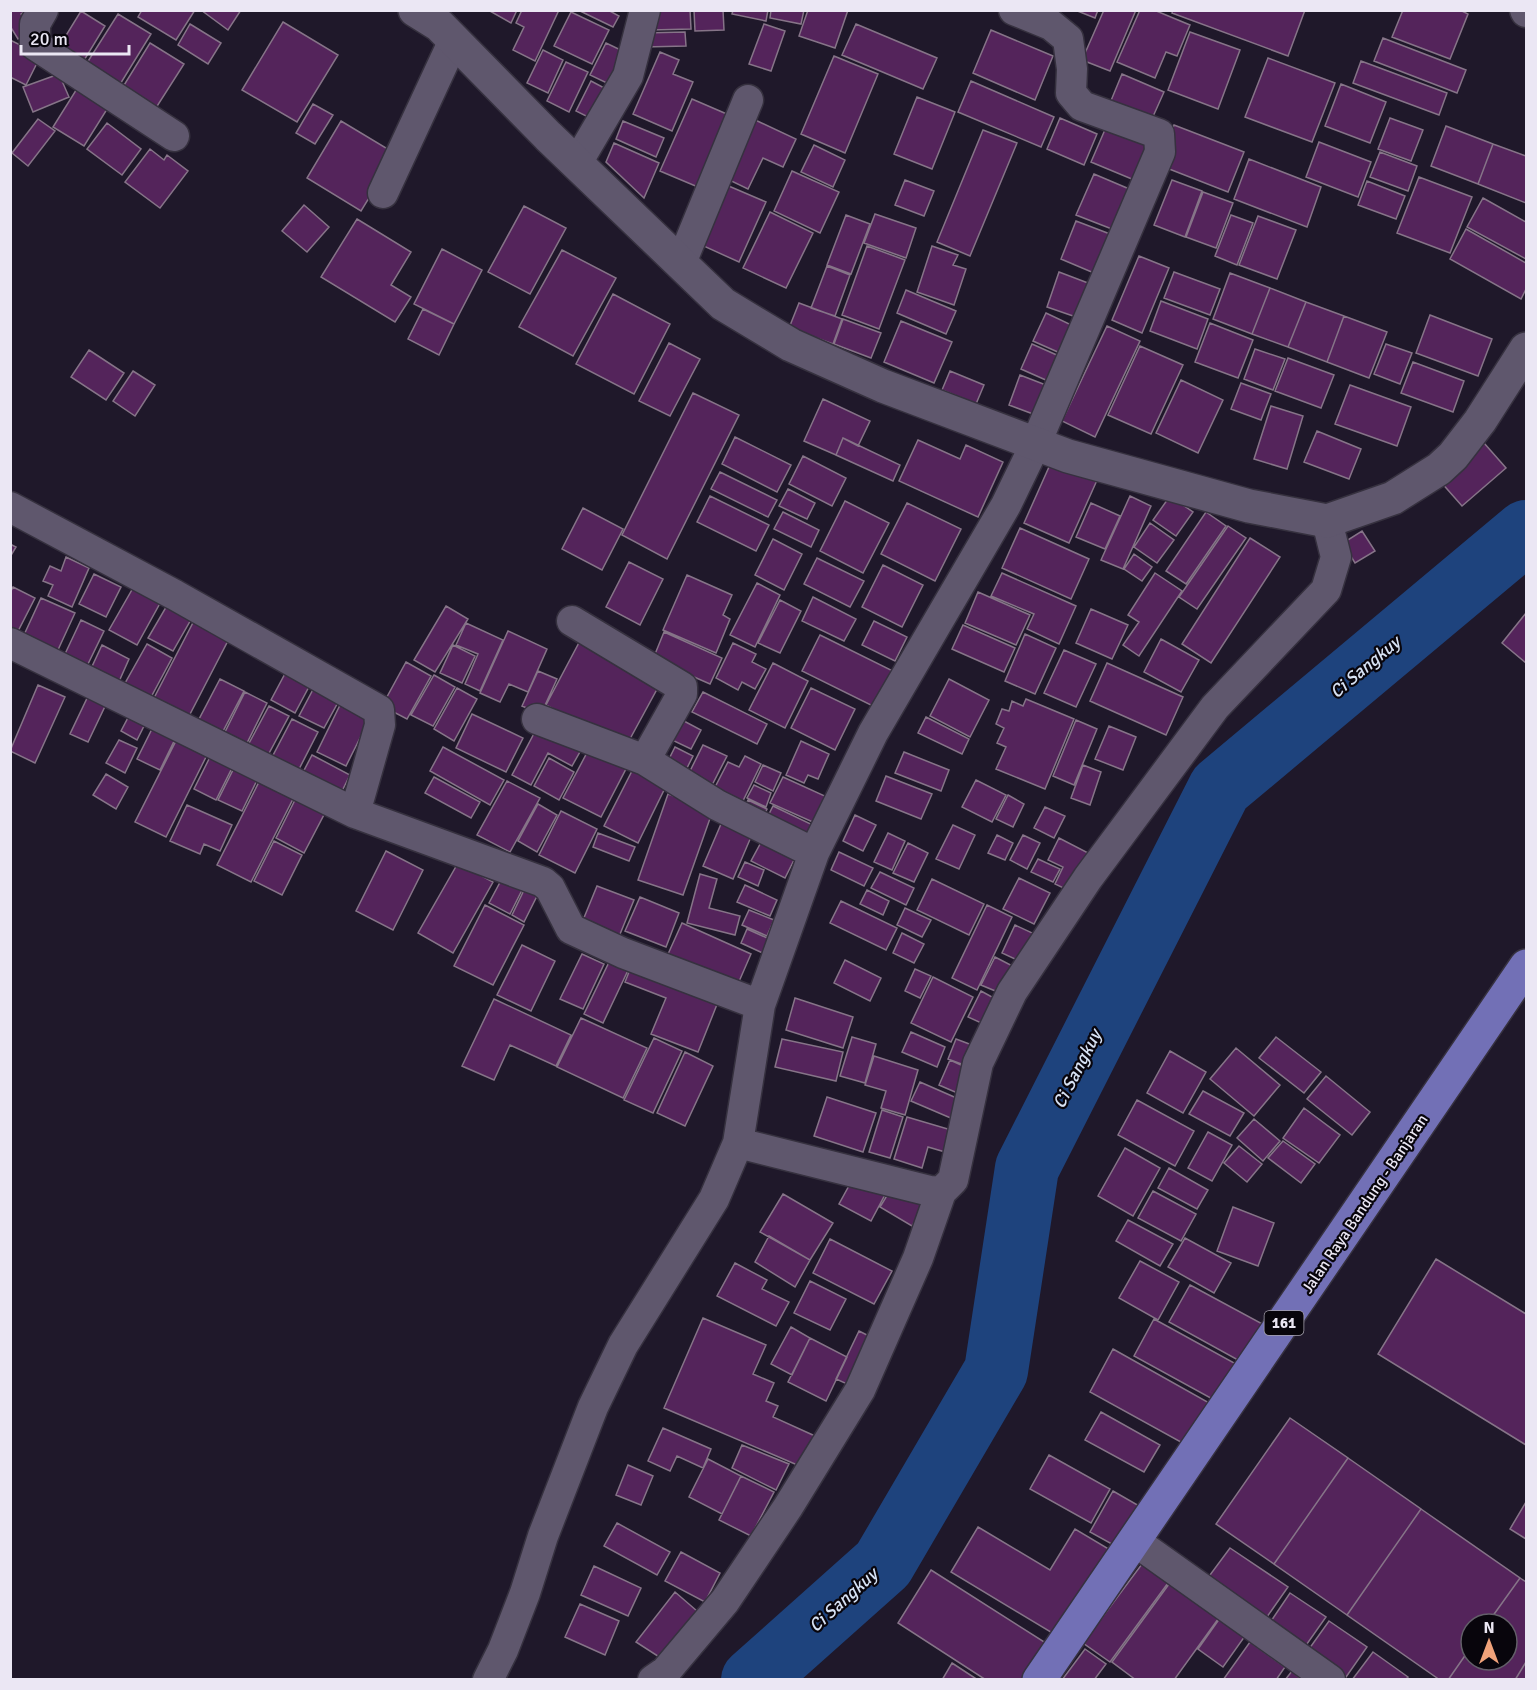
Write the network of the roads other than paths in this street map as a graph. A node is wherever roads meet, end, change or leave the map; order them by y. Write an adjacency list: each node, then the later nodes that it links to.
1 (43, 10): 7 (street)
2 (415, 10): 5 (street)
3 (645, 10): 8 (street)
4 (1014, 10): 12 (street)
5 (454, 40): 8 (street); 9 (street)
6 (748, 100): 10 (street)
7 (174, 136)
8 (577, 163): 10 (street)
9 (383, 193)
10 (681, 264): 12 (street)
11 (1527, 349): 14 (street)
12 (1036, 443): 14 (street); 20 (street)
13 (10, 507): 19 (street)
14 (1327, 520): 24 (street)
15 (572, 621): 18 (street)
16 (10, 643): 19 (street)
17 (537, 719): 18 (street)
18 (645, 760): 20 (street)
19 (355, 813): 22 (street)
20 (814, 853): 22 (street)
21 (1527, 966): 25 (main road, Jalan Raya Bandung - Banjaran / 161)
22 (760, 1005): 23 (street)
23 (738, 1143): 24 (street); 26 (street)
24 (941, 1192): 27 (street)
25 (1136, 1542): 28 (main road, Jalan Raya Bandung - Banjaran / 161); 29 (street)
26 (488, 1680)
27 (653, 1680)
28 (1040, 1680)
29 (1330, 1680)

